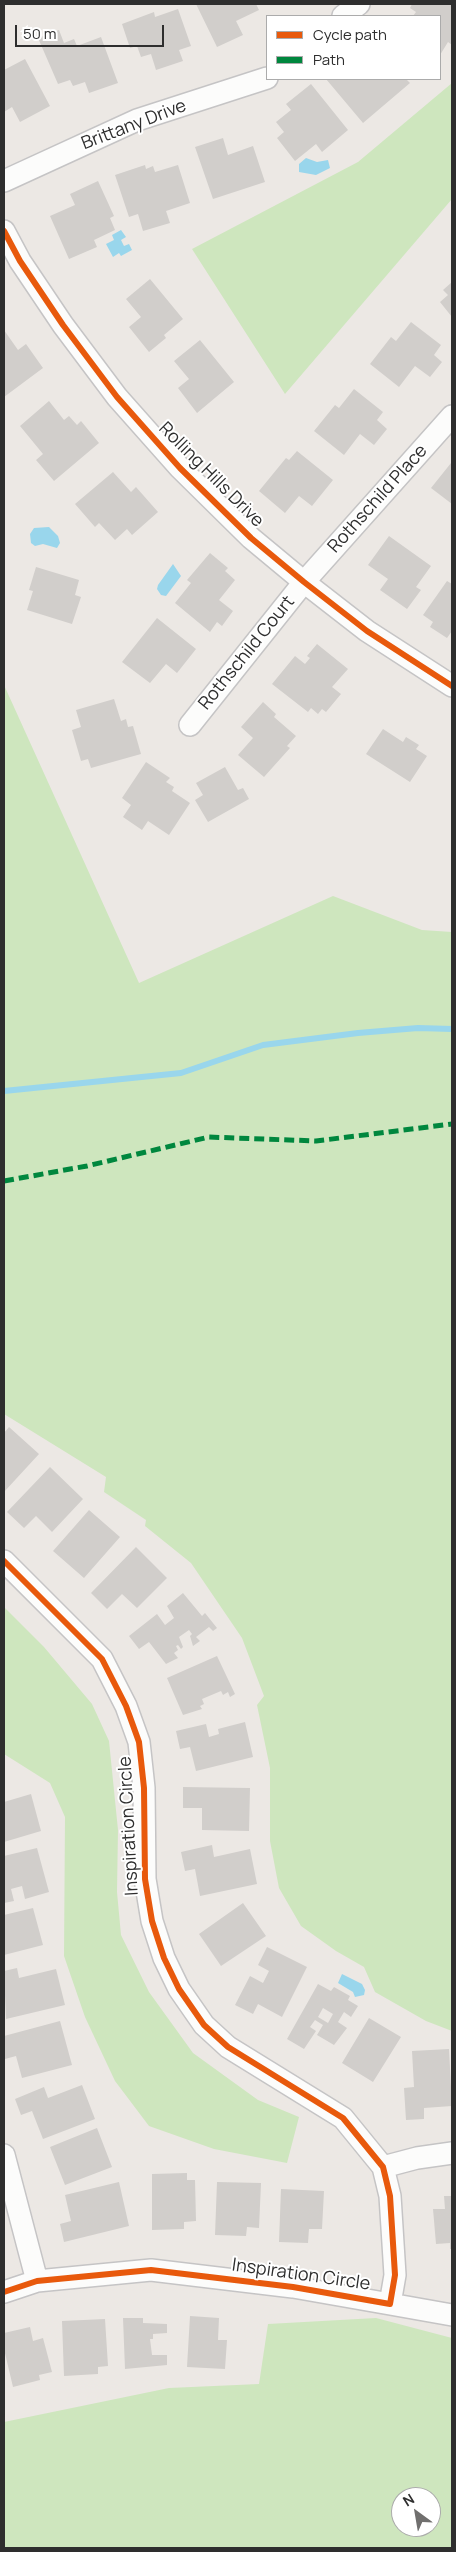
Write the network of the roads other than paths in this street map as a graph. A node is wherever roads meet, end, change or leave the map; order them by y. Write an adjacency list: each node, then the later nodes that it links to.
1 (359, 4): 2 (street)
2 (344, 15)
3 (266, 78): 4 (street, Brittany Drive)
4 (4, 181)
5 (4, 231): 7 (street, Rolling Hills Drive)
6 (452, 416): 7 (street, Rothschild Place)
7 (304, 582): 8 (street, Rolling Hills Drive); 9 (street, Rothschild Court)
8 (452, 686)
9 (190, 725)
10 (4, 1561): 13 (street, Inspiration Circle)
11 (452, 2153): 13 (street)
12 (4, 2154): 14 (street)
13 (383, 2167): 16 (street, Inspiration Circle)
14 (37, 2281): 15 (street, Inspiration Circle); 16 (street, Inspiration Circle)
15 (4, 2292)
16 (390, 2304): 17 (street)
17 (452, 2315)

